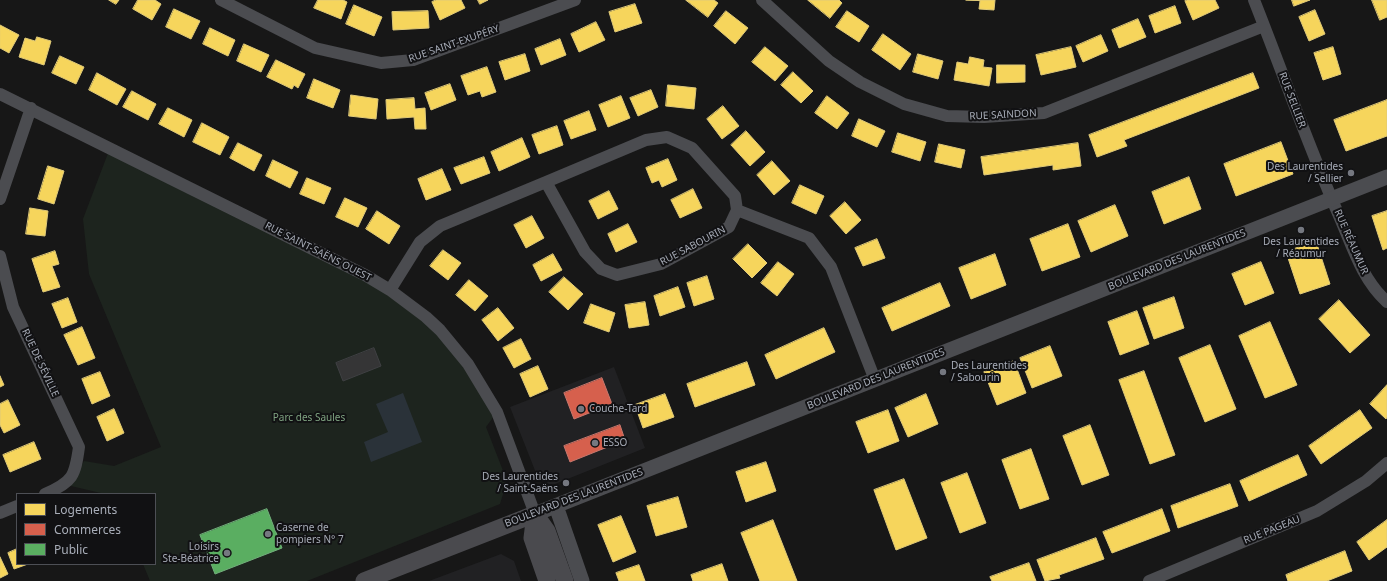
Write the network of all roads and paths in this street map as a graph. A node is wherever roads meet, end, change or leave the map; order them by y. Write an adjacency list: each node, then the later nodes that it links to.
1 (221, 0): 2 (street, RUE SAINT-EXUPÉRY)
2 (575, 0)
3 (762, 0): 5 (street, RUE SAINDON)
4 (1254, 0): 5 (street, RUE SELLIER)
5 (1264, 26): 11 (street, RUE SELLIER)
6 (0, 94): 7 (street, RUE SAINT-SAËNS OUEST)
7 (31, 108): 10 (street); 14 (street, RUE SAINT-SAËNS OUEST)
8 (1387, 177): 11 (street, BOULEVARD DES LAURENTIDES)
9 (546, 182): 12 (street); 12 (street, RUE SABOURIN); 14 (street)
10 (0, 199)
11 (1331, 199): 15 (street, RUE RÉAUMUR); 16 (street, BOULEVARD DES LAURENTIDES)
12 (737, 210): 16 (street)
13 (0, 256): 18 (street, RUE DE SÉVILLE)
14 (390, 290): 22 (street, RUE SAINT-SAËNS OUEST)
15 (1387, 302)
16 (875, 380): 20 (street, BOULEVARD DES LAURENTIDES)
17 (1387, 463): 27 (street, RUE PAGEAU)
18 (47, 493)
19 (16, 506): 21 (street)
20 (556, 506): 22 (street, BOULEVARD DES LAURENTIDES); 26 (street)
21 (0, 513)
22 (535, 514): 23 (main road, BOULEVARD DES LAURENTIDES); 24 (main road); 25 (main road)
23 (364, 581)
24 (547, 581)
25 (565, 581)
26 (582, 581)
27 (1149, 581)

